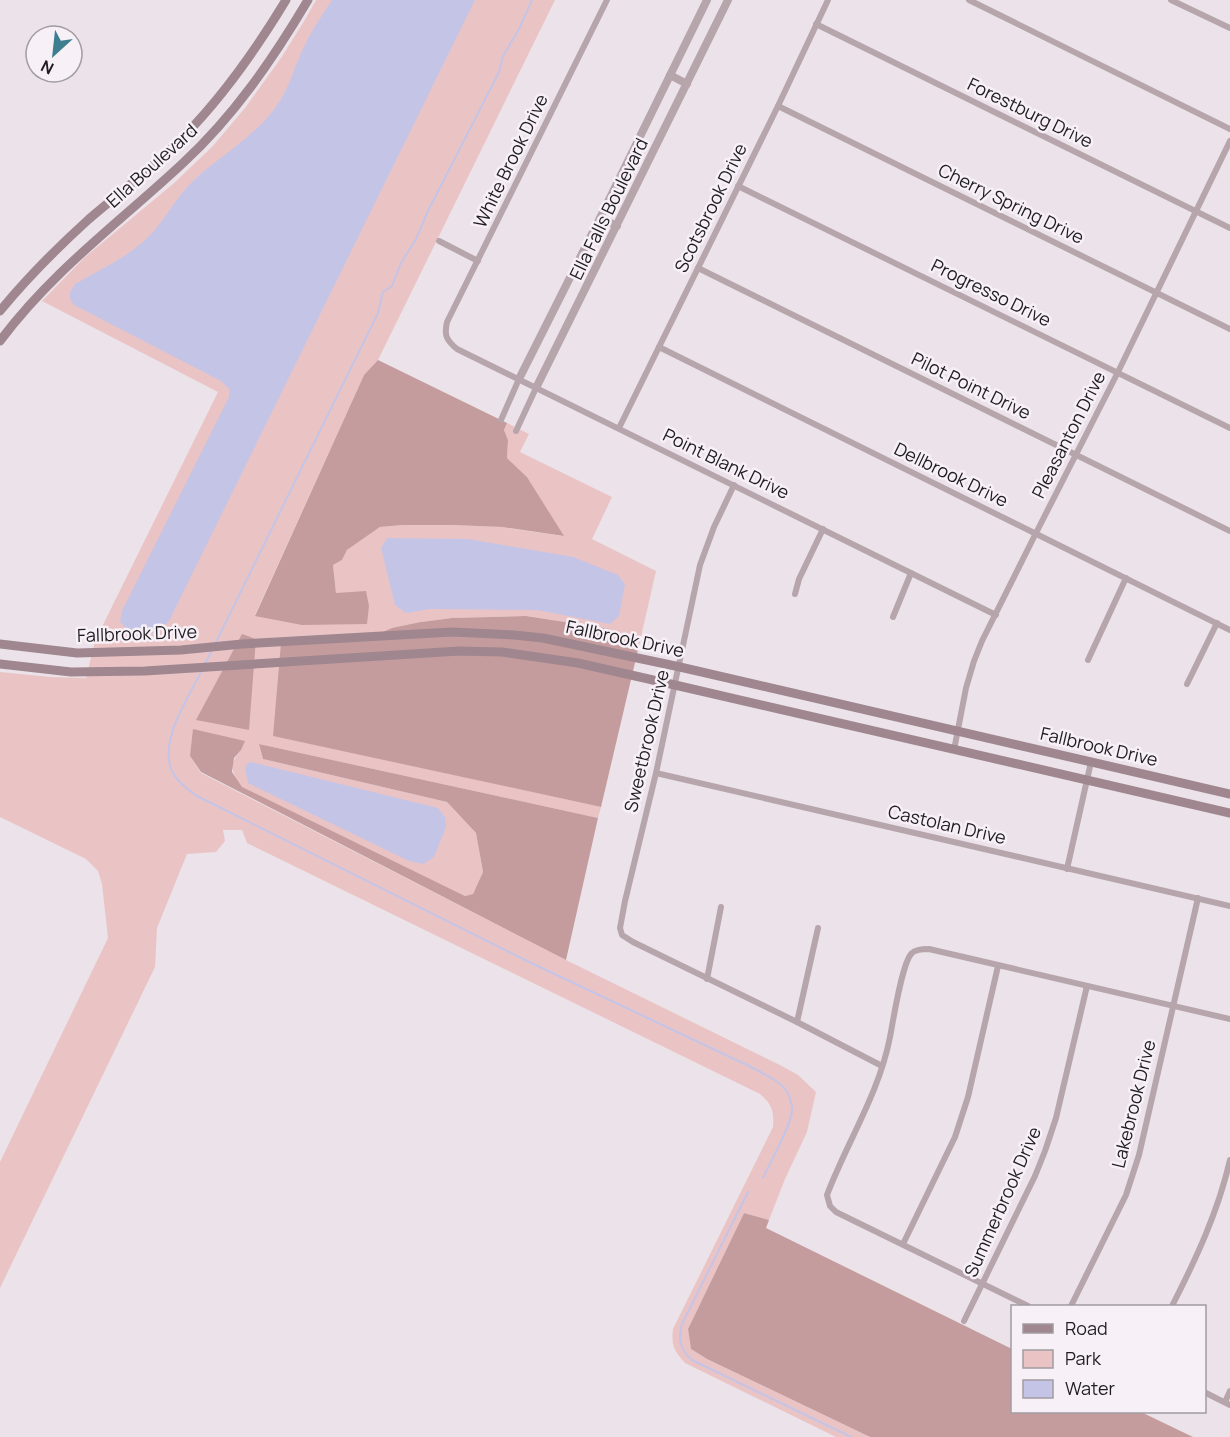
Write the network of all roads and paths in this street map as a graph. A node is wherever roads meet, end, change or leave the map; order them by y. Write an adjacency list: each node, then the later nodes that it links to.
1 (286, 0): 11 (main road, Ella Boulevard)
2 (308, 0): 12 (main road, Ella Boulevard)
3 (607, 0): 24 (street, White Brook Drive)
4 (707, 0): 13 (street, Ella Falls Boulevard)
5 (728, 0): 14 (street, Ella Falls Boulevard)
6 (828, 0): 9 (street, Scotsbrook Drive)
7 (969, 0): 16 (street)
8 (1171, 0): 10 (street)
9 (816, 24): 15 (street, Scotsbrook Drive); 19 (street, Forestburg Drive)
10 (1230, 28)
11 (265, 34): 12 (main road); 26 (main road, Ella Boulevard)
12 (281, 44): 27 (main road, Ella Boulevard)
13 (670, 75): 14 (street); 20 (street, Ella Falls Boulevard)
14 (687, 84): 21 (street, Ella Falls Boulevard)
15 (778, 106): 18 (street, Scotsbrook Drive); 28 (street, Cherry Spring Drive)
16 (1230, 129)
17 (1230, 141): 19 (street, Pleasanton Drive)
18 (738, 186): 25 (street, Scotsbrook Drive); 34 (street, Progresso Drive)
19 (1196, 212): 22 (street, Forestburg Drive); 28 (street, Pleasanton Drive)
20 (600, 218): 21 (street); 35 (street, Ella Falls Boulevard)
21 (617, 226): 36 (street, Ella Falls Boulevard)
22 (1230, 228)
23 (439, 241): 24 (street)
24 (478, 261): 31 (street, White Brook Drive)
25 (698, 268): 33 (street, Scotsbrook Drive); 41 (street, Pilot Point Drive)
26 (33, 273): 27 (main road); 29 (main road, Ella Boulevard)
27 (47, 286): 32 (main road, Ella Boulevard)
28 (1156, 292): 30 (street, Cherry Spring Drive); 34 (street, Pleasanton Drive)
29 (0, 311)
30 (1230, 329)
31 (445, 337): 35 (street, Point Blank Drive)
32 (0, 341)
33 (659, 347): 38 (street, Scotsbrook Drive); 45 (street, Dellbrook Drive)
34 (1118, 372): 39 (street, Progresso Drive); 41 (street, Pleasanton Drive)
35 (519, 379): 36 (street, Point Blank Drive); 37 (street, Ella Falls Boulevard)
36 (536, 388): 38 (street, Point Blank Drive); 40 (street, Ella Falls Boulevard)
37 (501, 420)
38 (619, 428): 42 (street, Point Blank Drive)
39 (1230, 428)
40 (516, 431)
41 (1076, 454): 44 (street, Pilot Point Drive); 45 (street, Pleasanton Drive)
42 (734, 485): 43 (street, Point Blank Drive); 60 (street, Sweetbrook Drive)
43 (823, 529): 46 (street, Point Blank Drive); 48 (street)
44 (1230, 531)
45 (1036, 533): 47 (street, Dellbrook Drive); 49 (street, Pleasanton Drive)
46 (910, 573): 49 (street, Point Blank Drive); 50 (street)
47 (1126, 578): 51 (street, Dellbrook Drive); 58 (street)
48 (795, 594)
49 (996, 615): 67 (street, Pleasanton Drive)
50 (893, 617)
51 (1217, 623): 52 (street, Dellbrook Drive); 63 (street)
52 (1230, 630)
53 (502, 634): 55 (main road, Fallbrook Drive); 57 (main road); 60 (main road, Fallbrook Drive)
54 (0, 644): 56 (main road, Fallbrook Drive)
55 (194, 649): 56 (main road, Fallbrook Drive); 61 (main road)
56 (56, 652): 62 (main road)
57 (502, 652): 61 (main road, Fallbrook Drive); 64 (main road, Fallbrook Drive)
58 (1088, 660)
59 (0, 664): 62 (main road, Fallbrook Drive)
60 (680, 667): 64 (street, Sweetbrook Drive); 65 (main road, Fallbrook Drive)
61 (194, 669): 62 (main road, Fallbrook Drive)
62 (55, 670)
63 (1187, 684)
64 (675, 685): 66 (main road, Fallbrook Drive); 70 (street, Sweetbrook Drive)
65 (801, 695): 66 (main road); 67 (main road, Fallbrook Drive)
66 (797, 714): 68 (main road, Fallbrook Drive)
67 (958, 732): 68 (street, Pleasanton Drive); 69 (main road, Fallbrook Drive)
68 (954, 750): 71 (main road, Fallbrook Drive)
69 (1091, 762): 71 (street); 72 (main road, Fallbrook Drive)
70 (656, 773): 74 (street, Castolan Drive); 80 (street, Sweetbrook Drive)
71 (1087, 780): 73 (main road, Fallbrook Drive); 74 (street)
72 (1227, 793): 73 (main road)
73 (1225, 812)
74 (1067, 868): 75 (street, Castolan Drive)
75 (1198, 898): 76 (street, Castolan Drive); 82 (street, Lakebrook Drive)
76 (1230, 906)
77 (721, 907): 80 (street)
78 (818, 928): 84 (street)
79 (998, 966): 81 (street); 85 (street); 87 (street)
80 (707, 979): 84 (street)
81 (1087, 986): 82 (street); 88 (street, Summerbrook Drive)
82 (1174, 1006): 83 (street); 90 (street, Lakebrook Drive)
83 (1230, 1019)
84 (797, 1022): 85 (street)
85 (882, 1066): 87 (street)
86 (1230, 1160): 91 (street)
87 (903, 1244): 88 (street)
88 (982, 1285): 89 (street); 92 (street, Summerbrook Drive)
89 (1026, 1305)
90 (1071, 1305)
91 (1173, 1305)
92 (964, 1321)
93 (1230, 1391): 95 (street)
94 (1206, 1393): 95 (street)
95 (1227, 1404)

